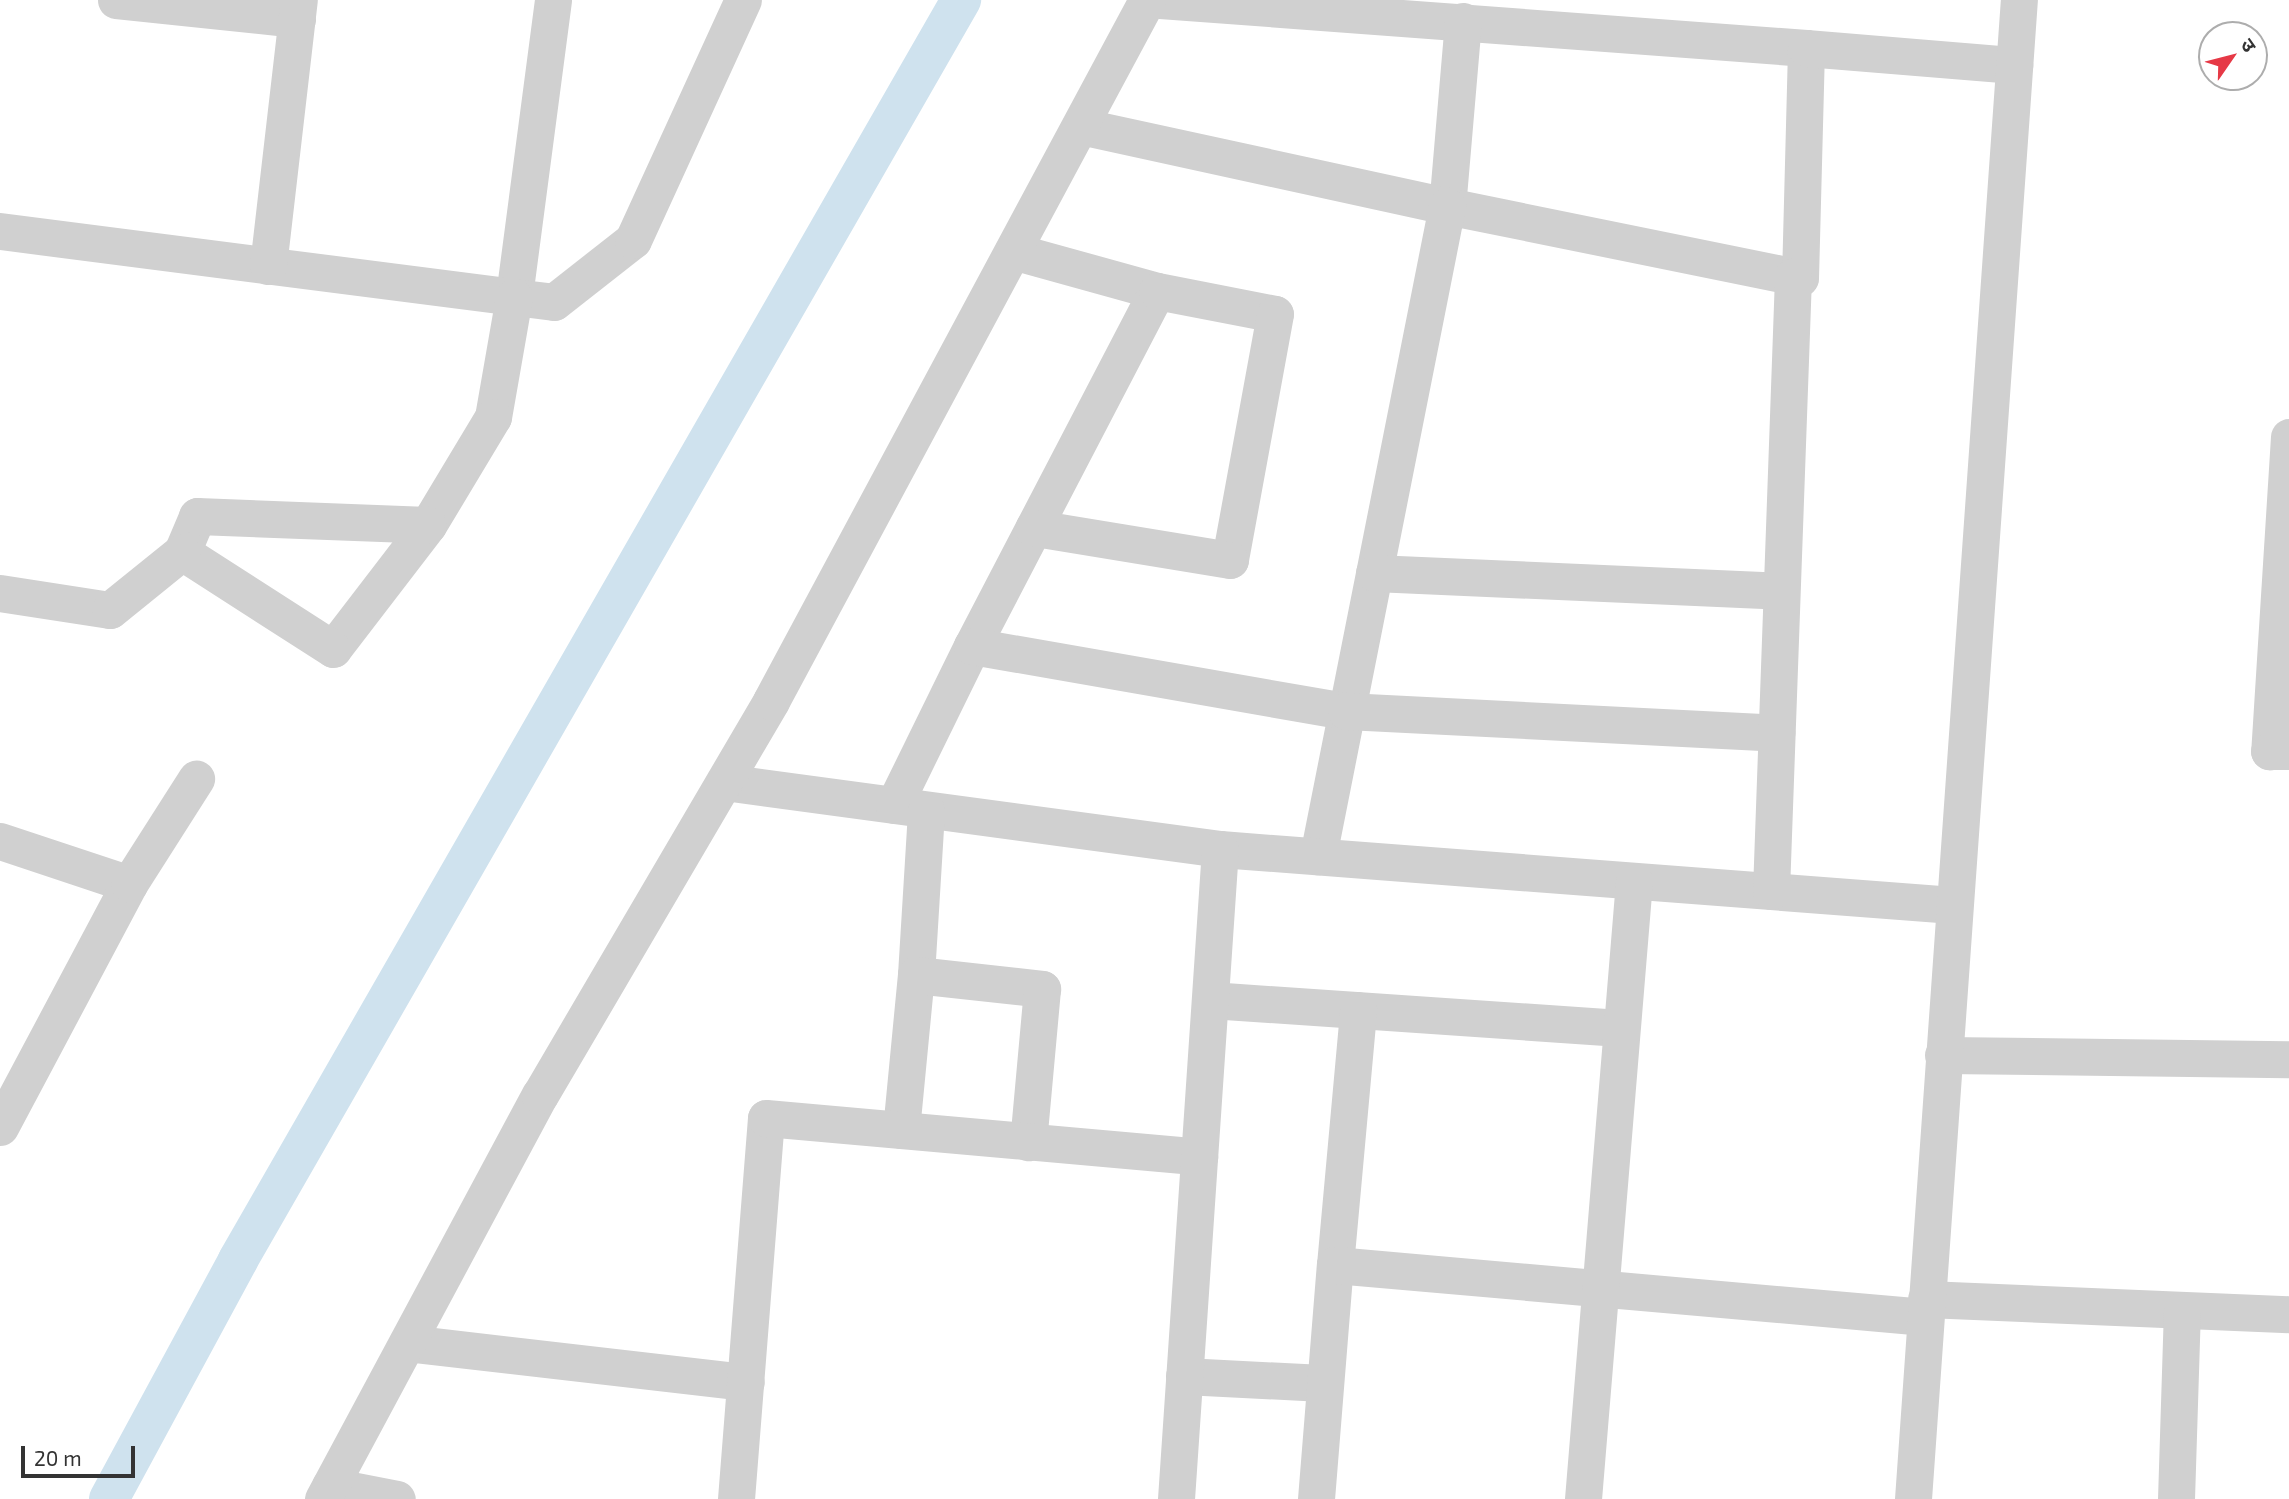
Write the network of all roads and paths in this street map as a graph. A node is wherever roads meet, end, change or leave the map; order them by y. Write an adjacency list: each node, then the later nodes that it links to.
1 (116, 0): 7 (street)
2 (553, 0): 18 (street)
3 (743, 0): 18 (street)
4 (1147, 0): 11 (street)
5 (1160, 0): 8 (street)
6 (2019, 0): 10 (street)
7 (298, 9): 15 (street)
8 (1463, 21): 9 (street); 12 (street)
9 (1806, 48): 10 (street); 16 (street)
10 (2014, 65): 40 (street)
11 (1080, 126): 12 (street); 14 (street)
12 (1447, 206): 16 (street); 24 (street)
13 (0, 231): 15 (street)
14 (1013, 251): 17 (street); 32 (street)
15 (268, 266): 18 (street)
16 (1793, 276): 25 (street)
17 (1157, 291): 22 (street); 22 (street)
18 (514, 298): 21 (street)
19 (2289, 437): 20 (street)
20 (2287, 475): 30 (street)
21 (428, 525): 23 (street); 23 (street)
22 (1034, 528): 27 (street)
23 (182, 552): 26 (street)
24 (1374, 573): 25 (street); 28 (street)
25 (1781, 591): 29 (street)
26 (0, 593)
27 (972, 646): 28 (street); 33 (street)
28 (1346, 711): 29 (street); 36 (street)
29 (1776, 733): 39 (street)
30 (2289, 751)
31 (196, 779): 38 (street)
32 (724, 782): 33 (street); 56 (street)
33 (910, 807): 35 (street); 41 (street)
34 (0, 841): 38 (street)
35 (1220, 849): 36 (street); 42 (street)
36 (1318, 856): 37 (street)
37 (1634, 881): 39 (street); 44 (street)
38 (129, 884): 47 (street)
39 (1771, 891): 40 (street)
40 (1953, 905): 45 (street)
41 (916, 975): 48 (street); 49 (street)
42 (1210, 1000): 43 (street); 50 (street)
43 (1358, 1010): 44 (street); 51 (street)
44 (1620, 1028): 52 (street)
45 (1943, 1055): 46 (street); 53 (street)
46 (2289, 1059)
47 (0, 1127)
48 (901, 1130): 49 (street); 58 (street)
49 (1028, 1142): 50 (street)
50 (1199, 1157): 57 (street)
51 (1335, 1265): 52 (street); 59 (street)
52 (1597, 1288): 53 (street); 65 (street)
53 (1926, 1308): 54 (street); 66 (street)
54 (2182, 1310): 55 (street); 67 (street)
55 (2289, 1314)
56 (407, 1343): 58 (street); 60 (street)
57 (1184, 1376): 59 (street); 63 (street)
58 (746, 1381): 62 (street)
59 (1323, 1384): 64 (street)
60 (326, 1493): 61 (street)
61 (397, 1499)
62 (736, 1499)
63 (1176, 1499)
64 (1316, 1499)
65 (1583, 1499)
66 (1913, 1499)
67 (2176, 1499)

